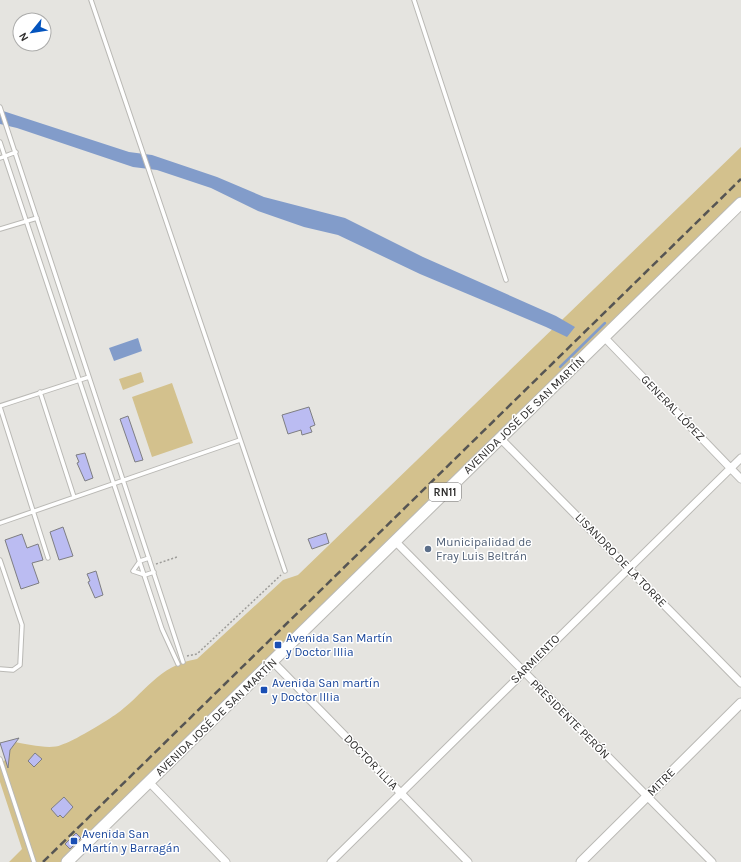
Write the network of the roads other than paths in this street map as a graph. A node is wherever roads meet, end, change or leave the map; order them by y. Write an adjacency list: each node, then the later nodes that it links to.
1 (91, 0): 19 (lane)
2 (414, 0): 12 (lane)
3 (0, 107): 5 (lane)
4 (0, 142): 6 (lane)
5 (16, 152): 6 (lane); 9 (lane)
6 (5, 156): 7 (lane); 10 (lane)
7 (0, 158)
8 (741, 202): 13 (main road, AVENIDA JOSÉ DE SAN MARTÍN / RN11)
9 (37, 218): 10 (lane); 14 (lane)
10 (27, 221): 11 (lane); 15 (lane)
11 (0, 229)
12 (506, 280)
13 (604, 337): 18 (main road, AVENIDA JOSÉ DE SAN MARTÍN / RN11); 21 (street, GENERAL LÓPEZ)
14 (89, 376): 15 (lane); 23 (lane)
15 (78, 379): 16 (lane); 24 (lane)
16 (40, 392): 17 (lane); 25 (lane)
17 (0, 407): 26 (lane)
18 (500, 438): 28 (main road, AVENIDA JOSÉ DE SAN MARTÍN / RN11); 33 (street, LISANDRO DE LA TORRE)
19 (240, 440): 23 (lane); 34 (lane)
20 (741, 458): 21 (street, SARMIENTO)
21 (731, 468): 22 (street, GENERAL LÓPEZ); 33 (street, SARMIENTO)
22 (741, 479)
23 (123, 481): 24 (lane); 30 (lane)
24 (114, 484): 25 (lane); 32 (lane)
25 (74, 497): 26 (lane)
26 (34, 511): 27 (lane); 29 (lane)
27 (0, 523)
28 (395, 541): 38 (main road, AVENIDA JOSÉ DE SAN MARTÍN / RN11); 41 (street, PRESIDENTE PERÓN)
29 (48, 558)
30 (149, 558): 32 (lane); 35 (lane)
31 (0, 560): 40 (lane)
32 (140, 561): 36 (lane); 36 (lane)
33 (628, 568): 41 (street, SARMIENTO); 42 (street, LISANDRO DE LA TORRE)
34 (285, 571)
35 (154, 572): 36 (lane); 37 (lane)
36 (145, 575): 39 (lane)
37 (183, 660)
38 (273, 662): 45 (main road, AVENIDA JOSÉ DE SAN MARTÍN / RN11); 46 (street, DOCTOR ILLIA)
39 (178, 664)
40 (0, 669)
41 (524, 671): 46 (street, SARMIENTO); 47 (street, PRESIDENTE PERÓN)
42 (741, 683)
43 (741, 703): 47 (street, MITRE)
44 (0, 759): 48 (lane)
45 (149, 782): 49 (main road, AVENIDA JOSÉ DE SAN MARTÍN / RN11); 50 (street)
46 (401, 793): 51 (street, SARMIENTO); 52 (street, DOCTOR ILLIA)
47 (647, 796): 53 (street, MITRE); 54 (street, PRESIDENTE PERÓN)
48 (34, 862)
49 (67, 862)
50 (226, 862)
51 (331, 862)
52 (468, 862)
53 (581, 862)
54 (712, 862)

